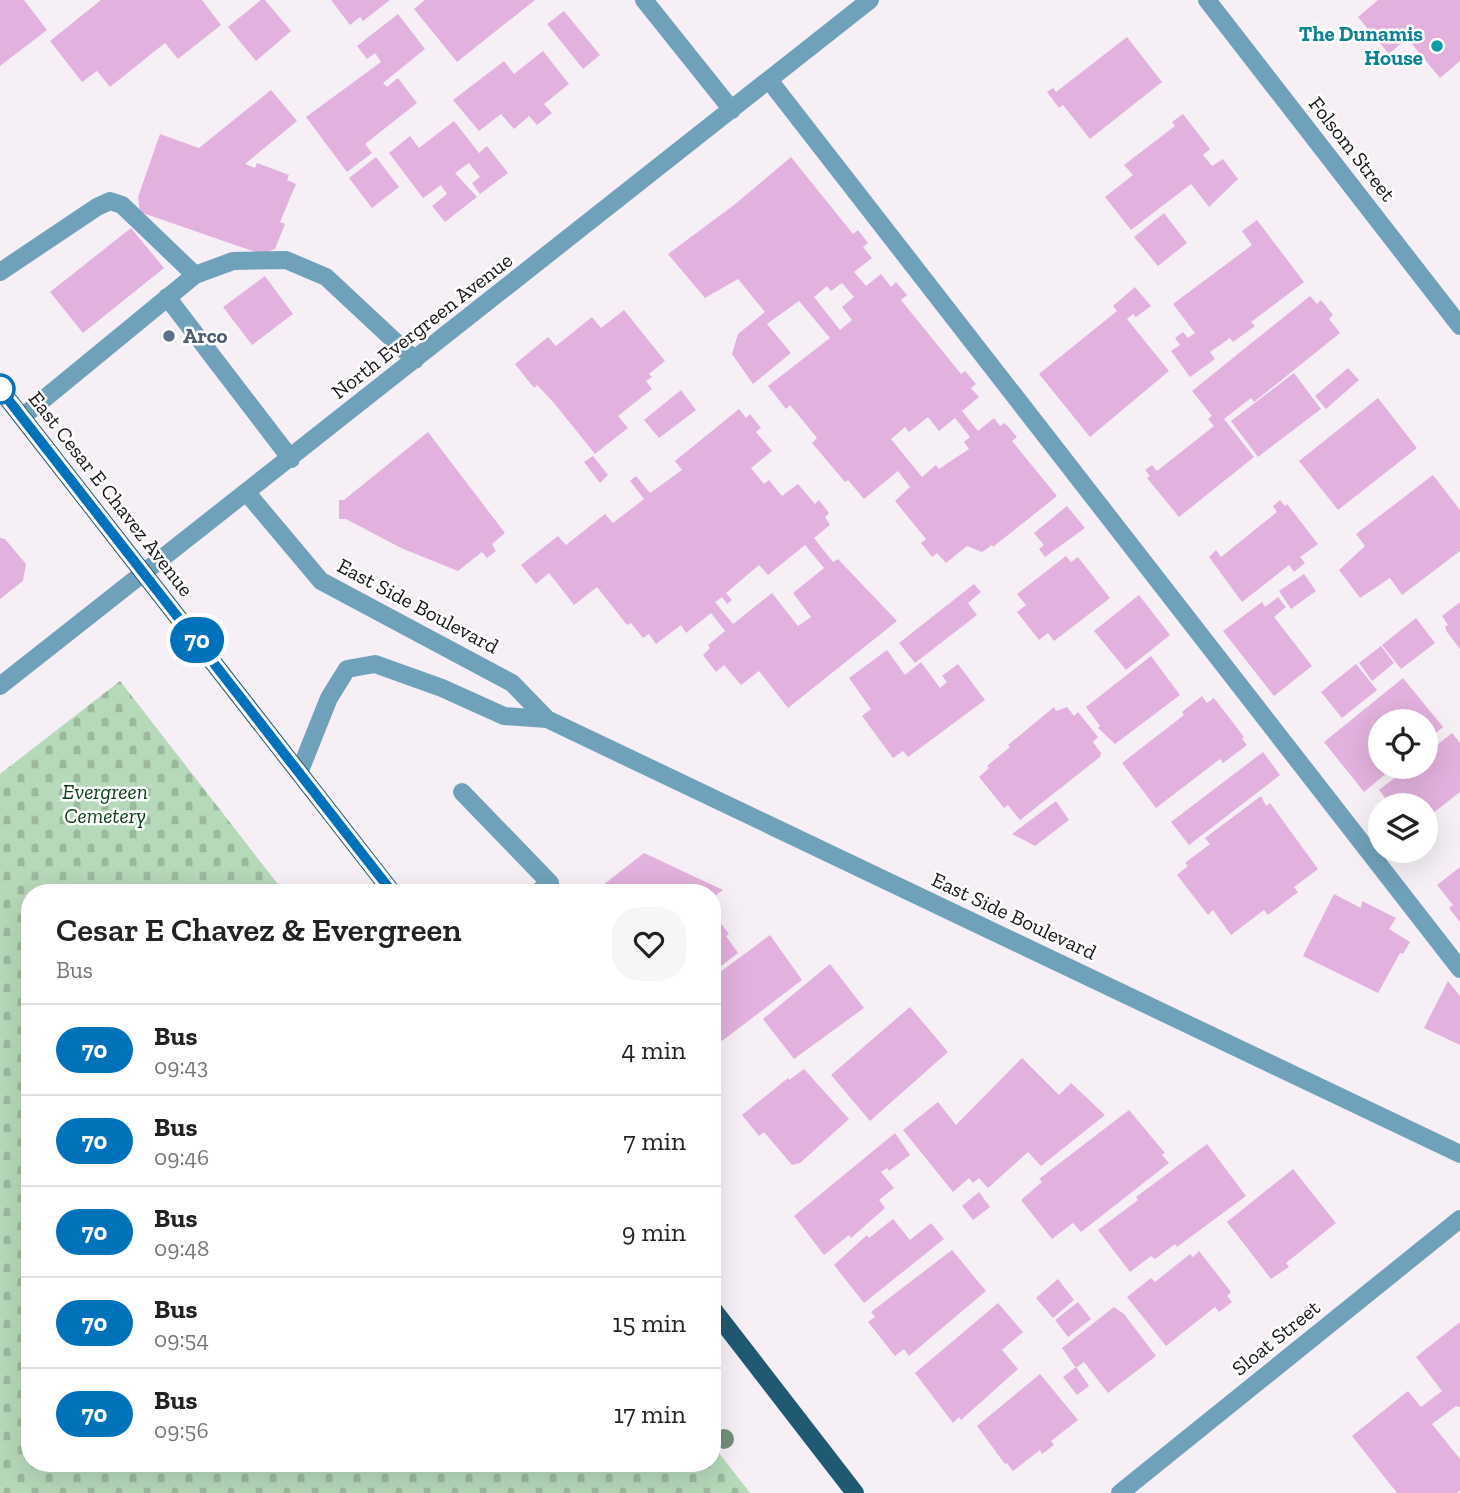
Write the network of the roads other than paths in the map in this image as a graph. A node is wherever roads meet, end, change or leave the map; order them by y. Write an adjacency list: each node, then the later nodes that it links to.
1 (644, 0): 5 (street)
2 (870, 0): 4 (street, North Evergreen Avenue)
3 (1207, 0): 9 (street, Folsom Street)
4 (769, 80): 5 (street, North Evergreen Avenue); 22 (street)
5 (732, 110): 10 (street, North Evergreen Avenue)
6 (0, 272): 7 (street)
7 (195, 275): 8 (street); 10 (street)
8 (167, 297): 12 (street); 13 (street)
9 (1460, 326)
10 (415, 360): 13 (street, North Evergreen Avenue)
11 (0, 389): 12 (main road, East Cesar E Chavez Avenue)
12 (22, 417): 15 (main road, East Cesar E Chavez Avenue)
13 (291, 459): 14 (street, North Evergreen Avenue)
14 (247, 493): 15 (street, North Evergreen Avenue); 17 (street, East Side Boulevard)
15 (143, 571): 16 (street, North Evergreen Avenue); 18 (main road, East Cesar E Chavez Avenue)
16 (0, 686)
17 (547, 719): 18 (street, East Side Boulevard); 23 (street, East Side Boulevard)
18 (299, 773): 20 (main road, East Cesar E Chavez Avenue)
19 (462, 792): 21 (street)
20 (386, 884)
21 (549, 884)
22 (1460, 968)
23 (1460, 1154)
24 (1460, 1219): 27 (street, Sloat Street)
25 (721, 1319): 26 (main road)
26 (855, 1493)
27 (1119, 1493)

